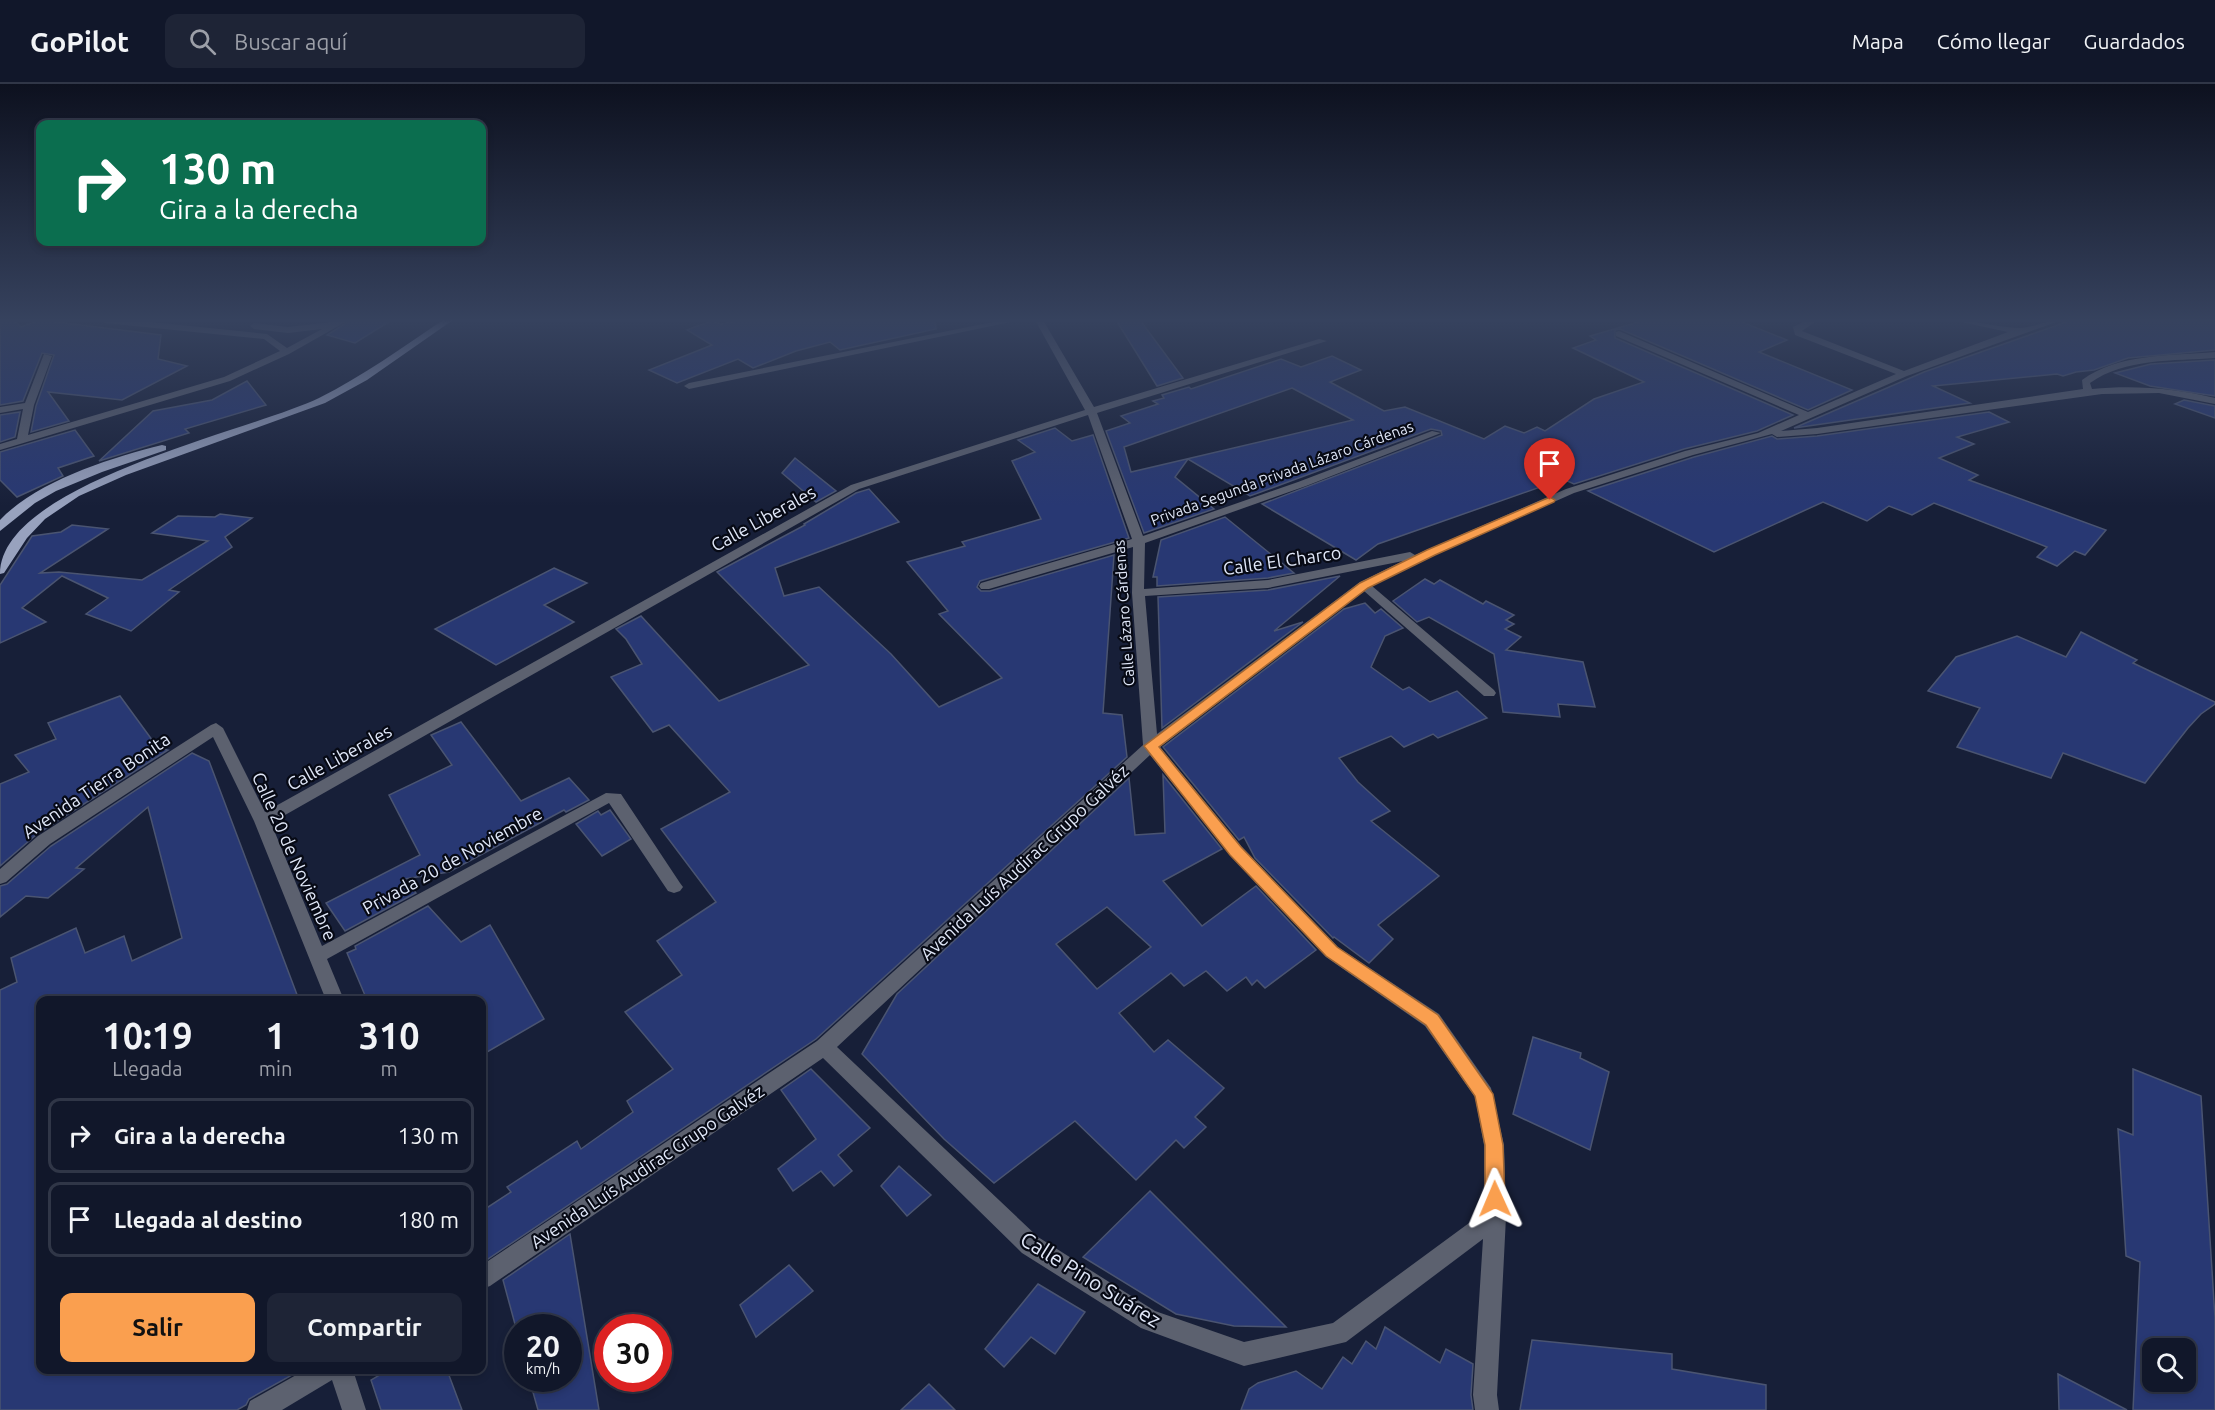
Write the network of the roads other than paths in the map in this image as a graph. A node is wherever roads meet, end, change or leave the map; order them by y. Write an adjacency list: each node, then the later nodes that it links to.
1 (37, 382): 14 (street)
2 (217, 382): 20 (street)
3 (338, 382): 22 (main road)
4 (357, 382): 25 (main road)
5 (709, 382): 11 (street)
6 (1074, 382): 16 (street, Calle Lázaro Cárdenas)
7 (1187, 382): 16 (street, Calle Liberales)
8 (1730, 382): 17 (street)
9 (1886, 382): 17 (street)
10 (2085, 382): 12 (street)
11 (689, 386)
12 (2088, 391): 13 (street); 19 (street)
13 (2215, 401)
14 (29, 405): 15 (street); 20 (street)
15 (0, 410)
16 (1091, 411): 23 (street, Calle Lázaro Cárdenas); 32 (street, Calle Liberales)
17 (1809, 416): 19 (street)
18 (1436, 433): 23 (street, Privada Segunda Privada Lázaro Cárdenas)
19 (1762, 435): 24 (street, Avenida Luís Audirac Grupo Galvéz)
20 (22, 439): 21 (street)
21 (0, 447)
22 (0, 527)
23 (1139, 541): 27 (street, Privada Segunda Privada Lázaro Cárdenas); 28 (street, Calle Lázaro Cárdenas)
24 (1431, 552): 26 (street, Avenida Luís Audirac Grupo Galvéz); 28 (street, Calle El Charco)
25 (0, 570)
26 (1364, 585): 29 (street); 31 (street, Avenida Luís Audirac Grupo Galvéz)
27 (985, 586)
28 (1138, 593): 31 (street, Calle Lázaro Cárdenas)
29 (1488, 693)
30 (216, 728): 32 (street, Calle 20 de Noviembre); 33 (street, Avenida Tierra Bonita)
31 (1151, 746): 37 (street, Avenida Luís Audirac Grupo Galvéz); 38 (street)
32 (262, 821): 35 (street, Calle 20 de Noviembre)
33 (0, 878)
34 (674, 887): 35 (street, Privada 20 de Noviembre)
35 (318, 956): 36 (street, Calle 20 de Noviembre)
36 (333, 996)
37 (824, 1047): 38 (street, Calle Pino Suárez); 39 (street, Avenida Luís Audirac Grupo Galvéz)
38 (1495, 1217): 44 (street)
39 (486, 1275)
40 (320, 1374): 42 (street)
41 (342, 1374): 43 (street)
42 (259, 1410)
43 (354, 1410)
44 (1487, 1410)

